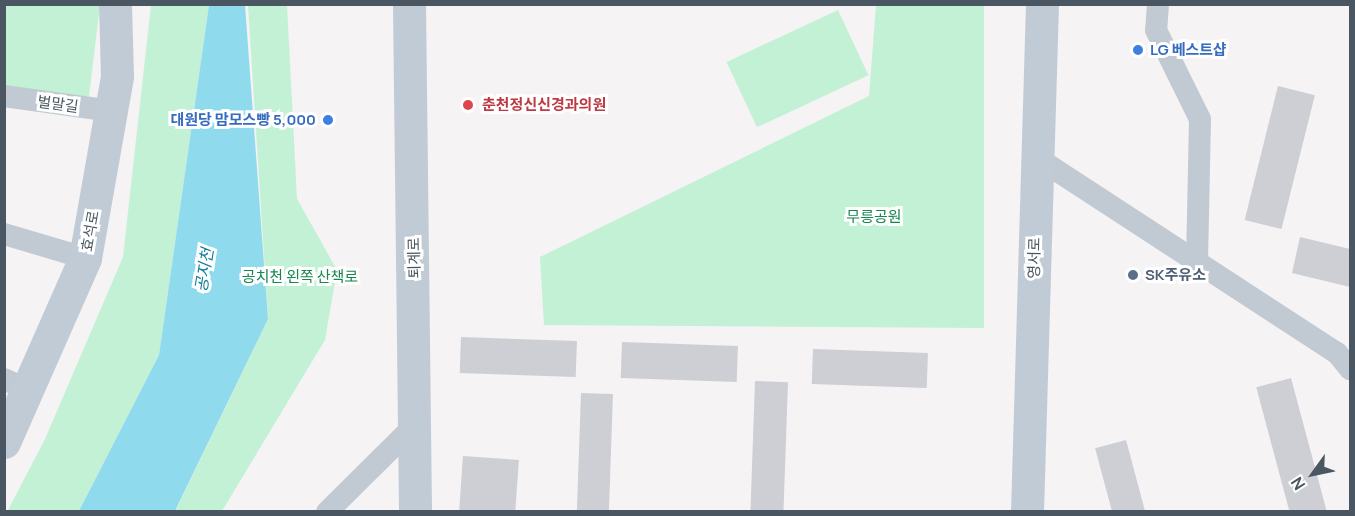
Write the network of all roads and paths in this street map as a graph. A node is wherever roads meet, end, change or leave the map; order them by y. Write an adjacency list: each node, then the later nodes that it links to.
1 (115, 4): 6 (street, 효석로)
2 (409, 4): 13 (street, 퇴계로)
3 (1042, 4): 7 (street, 영서로)
4 (1158, 4): 10 (street)
5 (4, 96): 6 (street, 벌말길)
6 (112, 111): 9 (street, 효석로)
7 (1036, 157): 10 (street); 17 (street, 영서로)
8 (4, 234): 9 (street)
9 (85, 258): 12 (street, 효석로)
10 (1197, 264): 11 (street)
11 (1350, 369)
12 (17, 385): 14 (street, 효석로)
13 (414, 426): 15 (street); 16 (street, 퇴계로)
14 (4, 442)
15 (327, 512)
16 (415, 512)
17 (1027, 512)

